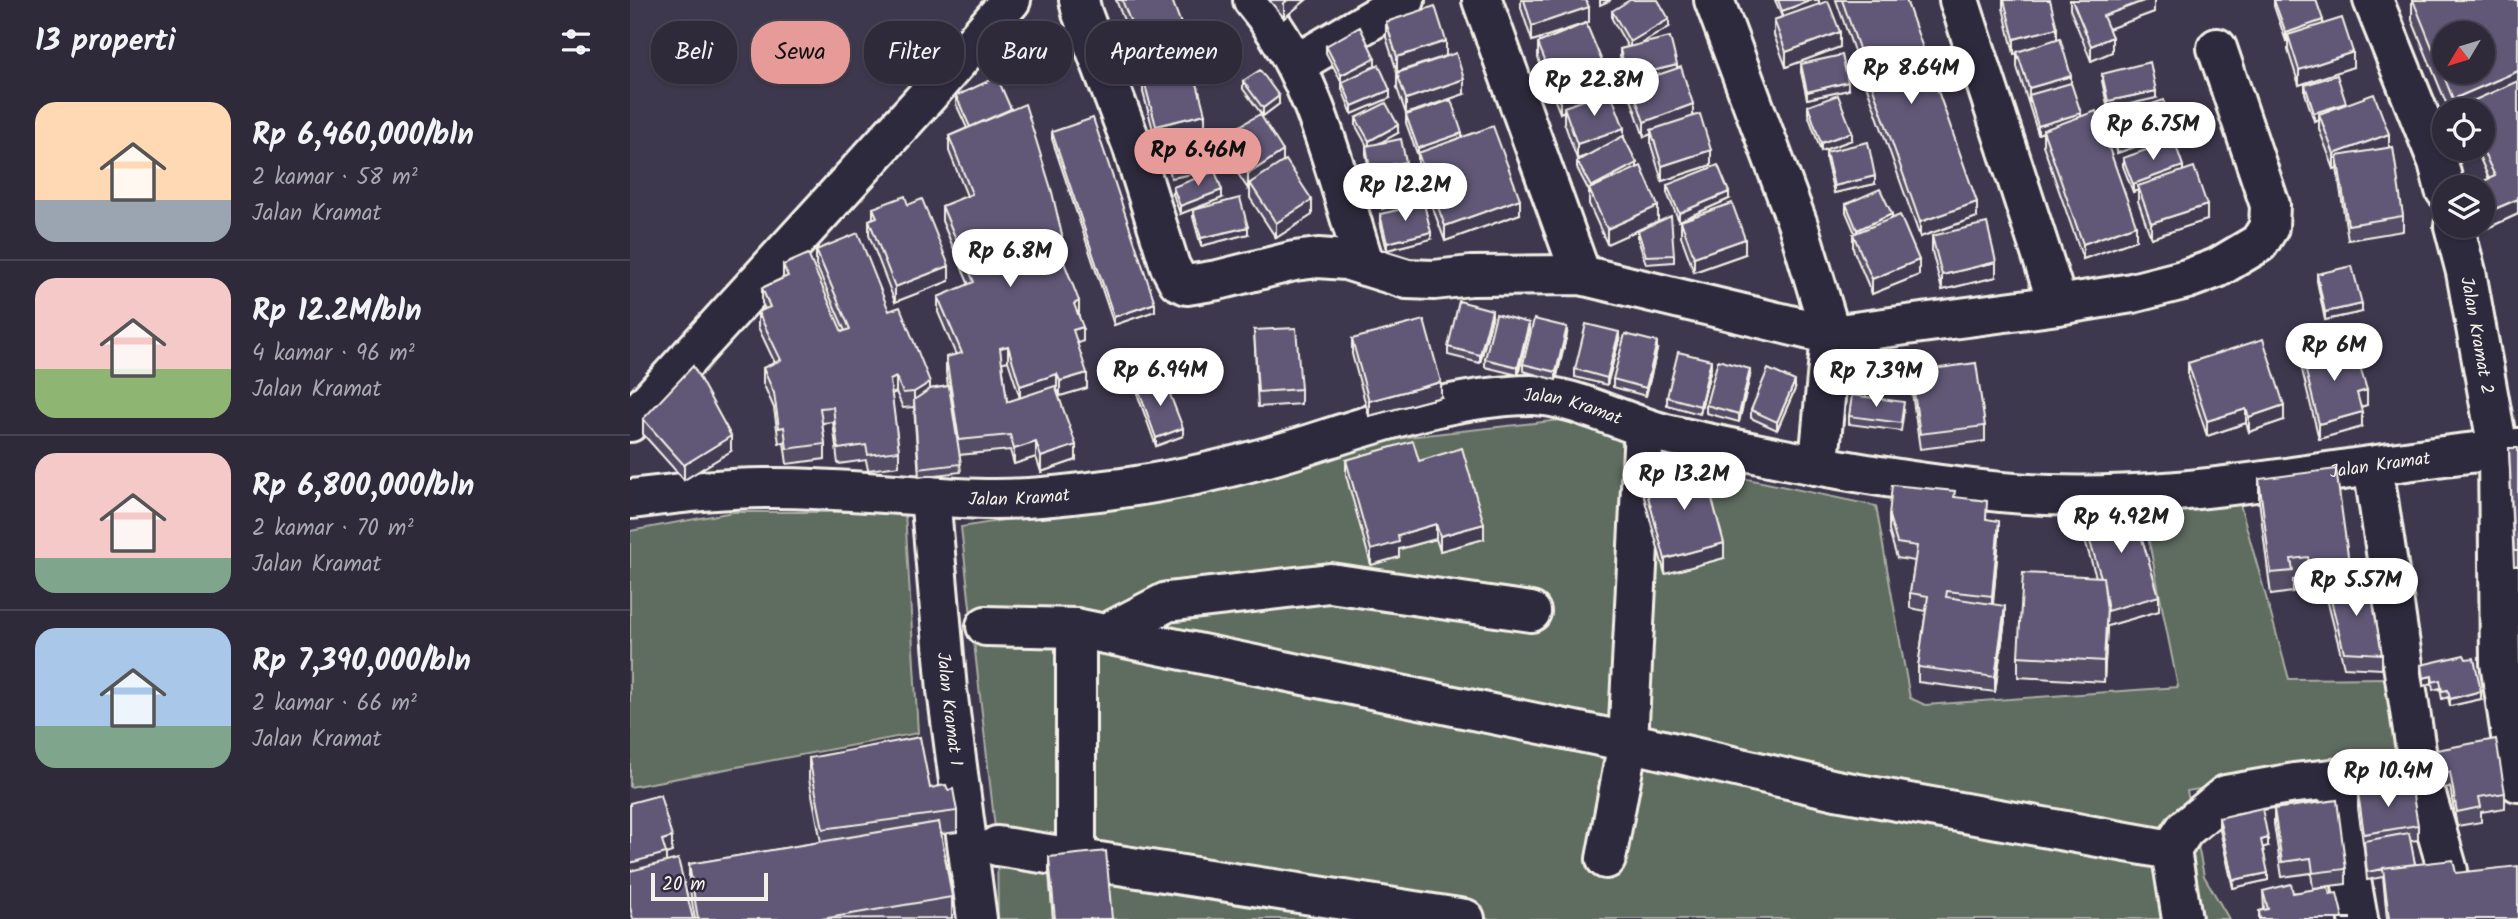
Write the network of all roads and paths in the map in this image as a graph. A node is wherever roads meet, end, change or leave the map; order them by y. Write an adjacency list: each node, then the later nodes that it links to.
1 (1011, 0): 17 (street)
2 (1079, 0): 13 (street)
3 (1252, 0): 10 (street)
4 (1405, 0): 10 (street)
5 (1482, 0): 14 (street)
6 (1714, 0): 16 (street)
7 (2373, 0): 11 (street)
8 (1969, 3): 15 (street)
9 (2217, 48): 15 (street)
10 (1296, 64): 13 (street)
11 (2441, 175)
12 (2457, 238): 19 (street, Jalan Kramat 2)
13 (1365, 266): 14 (street)
14 (1581, 275): 16 (street)
15 (2058, 305): 16 (street)
16 (1831, 335): 20 (street)
17 (630, 422)
18 (1644, 429): 20 (street, Jalan Kramat); 22 (street, Jalan Kramat); 28 (street)
19 (2508, 449): 21 (street, Jalan Kramat); 27 (street, Jalan Kramat 2)
20 (1815, 466): 21 (street, Jalan Kramat)
21 (2373, 466): 29 (street)
22 (930, 496): 23 (street, Jalan Kramat); 37 (street, Jalan Kramat 1)
23 (630, 499)
24 (1531, 612): 26 (street)
25 (986, 626): 26 (street)
26 (1090, 631): 28 (street); 34 (street)
27 (2509, 662): 31 (street, Jalan Kramat 2)
28 (1628, 742): 33 (street); 35 (street)
29 (2419, 769): 30 (street); 36 (street)
30 (2342, 778): 33 (street); 40 (street)
31 (2518, 782)
32 (997, 846): 34 (street)
33 (2171, 850): 39 (street)
34 (1076, 857): 38 (street)
35 (1606, 859)
36 (2448, 871)
37 (977, 919)
38 (1465, 919)
39 (2182, 919)
40 (2358, 919)

